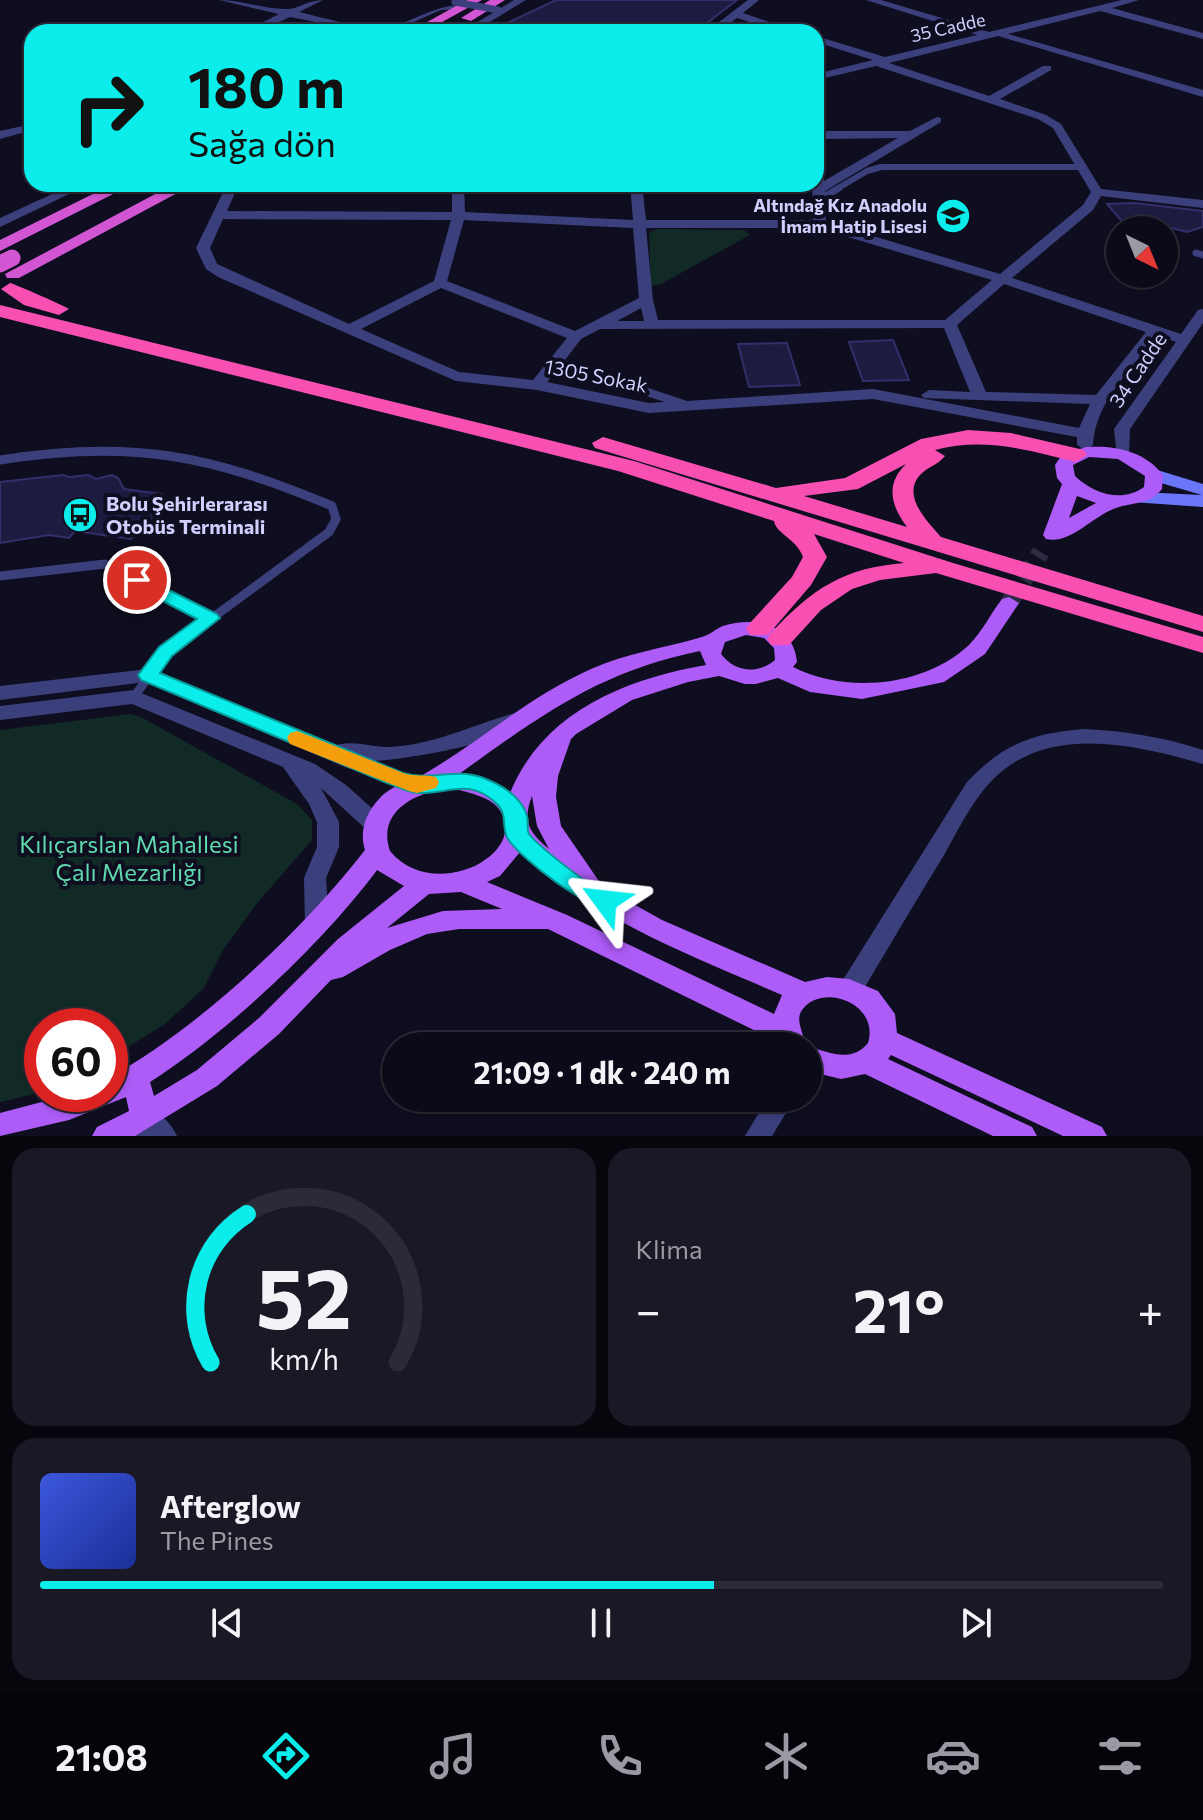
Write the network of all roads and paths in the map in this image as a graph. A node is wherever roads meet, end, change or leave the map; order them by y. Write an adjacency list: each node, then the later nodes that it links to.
1 (224, 0): 12 (street)
2 (318, 0): 12 (street)
3 (521, 0): 18 (street)
4 (754, 0): 11 (street)
5 (871, 0): 21 (street)
6 (1077, 0): 10 (street)
7 (1134, 0): 10 (street, 35 Cadde)
8 (465, 3): 9 (street, bridge); 15 (street); 16 (highway)
9 (498, 5): 17 (highway)
10 (1104, 8): 21 (street, 35 Cadde); 22 (street)
11 (735, 14): 19 (street); 20 (street)
12 (286, 15): 13 (street); 14 (street)
13 (266, 24)
14 (337, 24)
15 (400, 24)
16 (429, 24)
17 (459, 24)
18 (480, 24)
19 (722, 24)
20 (767, 24)
21 (995, 35): 24 (street, 35 Cadde); 27 (street)
22 (1203, 36)
23 (824, 42): 24 (street)
24 (883, 62): 26 (street, 35 Cadde); 28 (street)
25 (1047, 68): 28 (street)
26 (824, 75)
27 (1203, 94)
28 (992, 99): 34 (street)
29 (937, 120): 31 (street)
30 (24, 129): 32 (street)
31 (913, 134): 33 (street); 35 (street)
32 (0, 135)
33 (824, 135)
34 (1084, 167): 45 (street); 46 (lane)
35 (824, 191)
36 (67, 192): 50 (street)
37 (86, 192): 53 (highway)
38 (114, 192): 54 (highway)
39 (144, 192): 54 (highway)
40 (169, 192): 54 (highway)
41 (229, 192): 48 (street, 1305 Sokak)
42 (458, 192): 49 (street)
43 (637, 192): 51 (street)
44 (823, 192): 46 (street)
45 (1097, 192): 47 (street); 55 (street)
46 (820, 194): 52 (street)
47 (1203, 204)
48 (216, 215): 49 (street); 63 (street, 1305 Sokak)
49 (459, 216): 51 (street); 56 (street)
50 (0, 223)
51 (640, 224): 52 (street); 57 (street)
52 (819, 224): 55 (street)
53 (0, 234)
54 (5, 270): 81 (highway)
55 (1002, 279): 60 (street); 64 (street)
56 (440, 283): 63 (street); 65 (street)
57 (646, 300): 61 (street); 62 (street)
58 (0, 311): 81 (highway)
59 (1203, 313): 66 (street, 34 Cadde)
60 (949, 324): 62 (street); 70 (street)
61 (597, 325): 62 (street); 65 (street)
62 (652, 325)
63 (350, 329): 68 (street, 1305 Sokak)
64 (1155, 330): 66 (street); 71 (street)
65 (576, 336): 67 (street)
66 (1182, 339): 73 (street, 34 Cadde)
67 (556, 362): 68 (street); 72 (street)
68 (537, 385): 72 (street, 1305 Sokak)
69 (873, 394): 70 (street); 72 (street, 1305 Sokak); 74 (street, 1305 Sokak)
70 (980, 396): 71 (street)
71 (1102, 400): 74 (street)
72 (694, 407)
73 (1123, 454): 74 (main road); 76 (main road)
74 (1076, 458): 79 (main road); 79 (main road); 81 (highway); 82 (highway)
75 (0, 460): 86 (lane)
76 (1154, 475): 77 (main road); 78 (main road)
77 (1203, 490)
78 (1139, 498): 79 (main road); 80 (main road)
79 (1114, 501)
80 (1203, 501)
81 (771, 504): 82 (highway); 83 (highway); 88 (highway)
82 (934, 542): 87 (highway)
83 (945, 568): 88 (highway); 90 (highway)
84 (0, 576): 86 (lane)
85 (1009, 603): 92 (main road)
86 (210, 618): 93 (lane)
87 (1203, 624)
88 (769, 634): 89 (main road); 92 (main road)
89 (713, 642): 91 (main road); 97 (main road)
90 (1203, 645)
91 (721, 669): 92 (main road); 98 (main road)
92 (779, 669)
93 (148, 675): 94 (street); 95 (lane); 99 (street)
94 (0, 693)
95 (134, 697): 96 (street); 101 (street)
96 (0, 713)
97 (532, 713): 99 (street); 102 (main road)
98 (563, 732): 103 (main road); 108 (main road)
99 (309, 743): 102 (street)
100 (1203, 757): 112 (street)
101 (288, 759): 104 (street); 110 (street)
102 (423, 784): 103 (main road); 104 (main road)
103 (515, 823): 106 (main road); 108 (main road)
104 (376, 825): 105 (main road)
105 (377, 852): 107 (main road); 110 (main road)
106 (462, 882): 107 (main road); 109 (main road)
107 (425, 883): 111 (main road)
108 (605, 901): 113 (main road)
109 (558, 922): 111 (main road); 114 (main road)
110 (317, 925): 118 (main road)
111 (315, 981): 123 (main road)
112 (850, 990): 113 (main road); 116 (main road)
113 (804, 993): 115 (main road)
114 (775, 1032)
115 (790, 1032)
116 (875, 1050): 117 (main road); 126 (main road); 127 (main road)
117 (822, 1064)
118 (128, 1080)
119 (128, 1094): 123 (main road)
120 (54, 1112): 122 (main road)
121 (773, 1112): 125 (street)
122 (0, 1126)
123 (149, 1130): 124 (main road)
124 (107, 1136)
125 (758, 1136)
126 (1022, 1136)
127 (1092, 1136)

